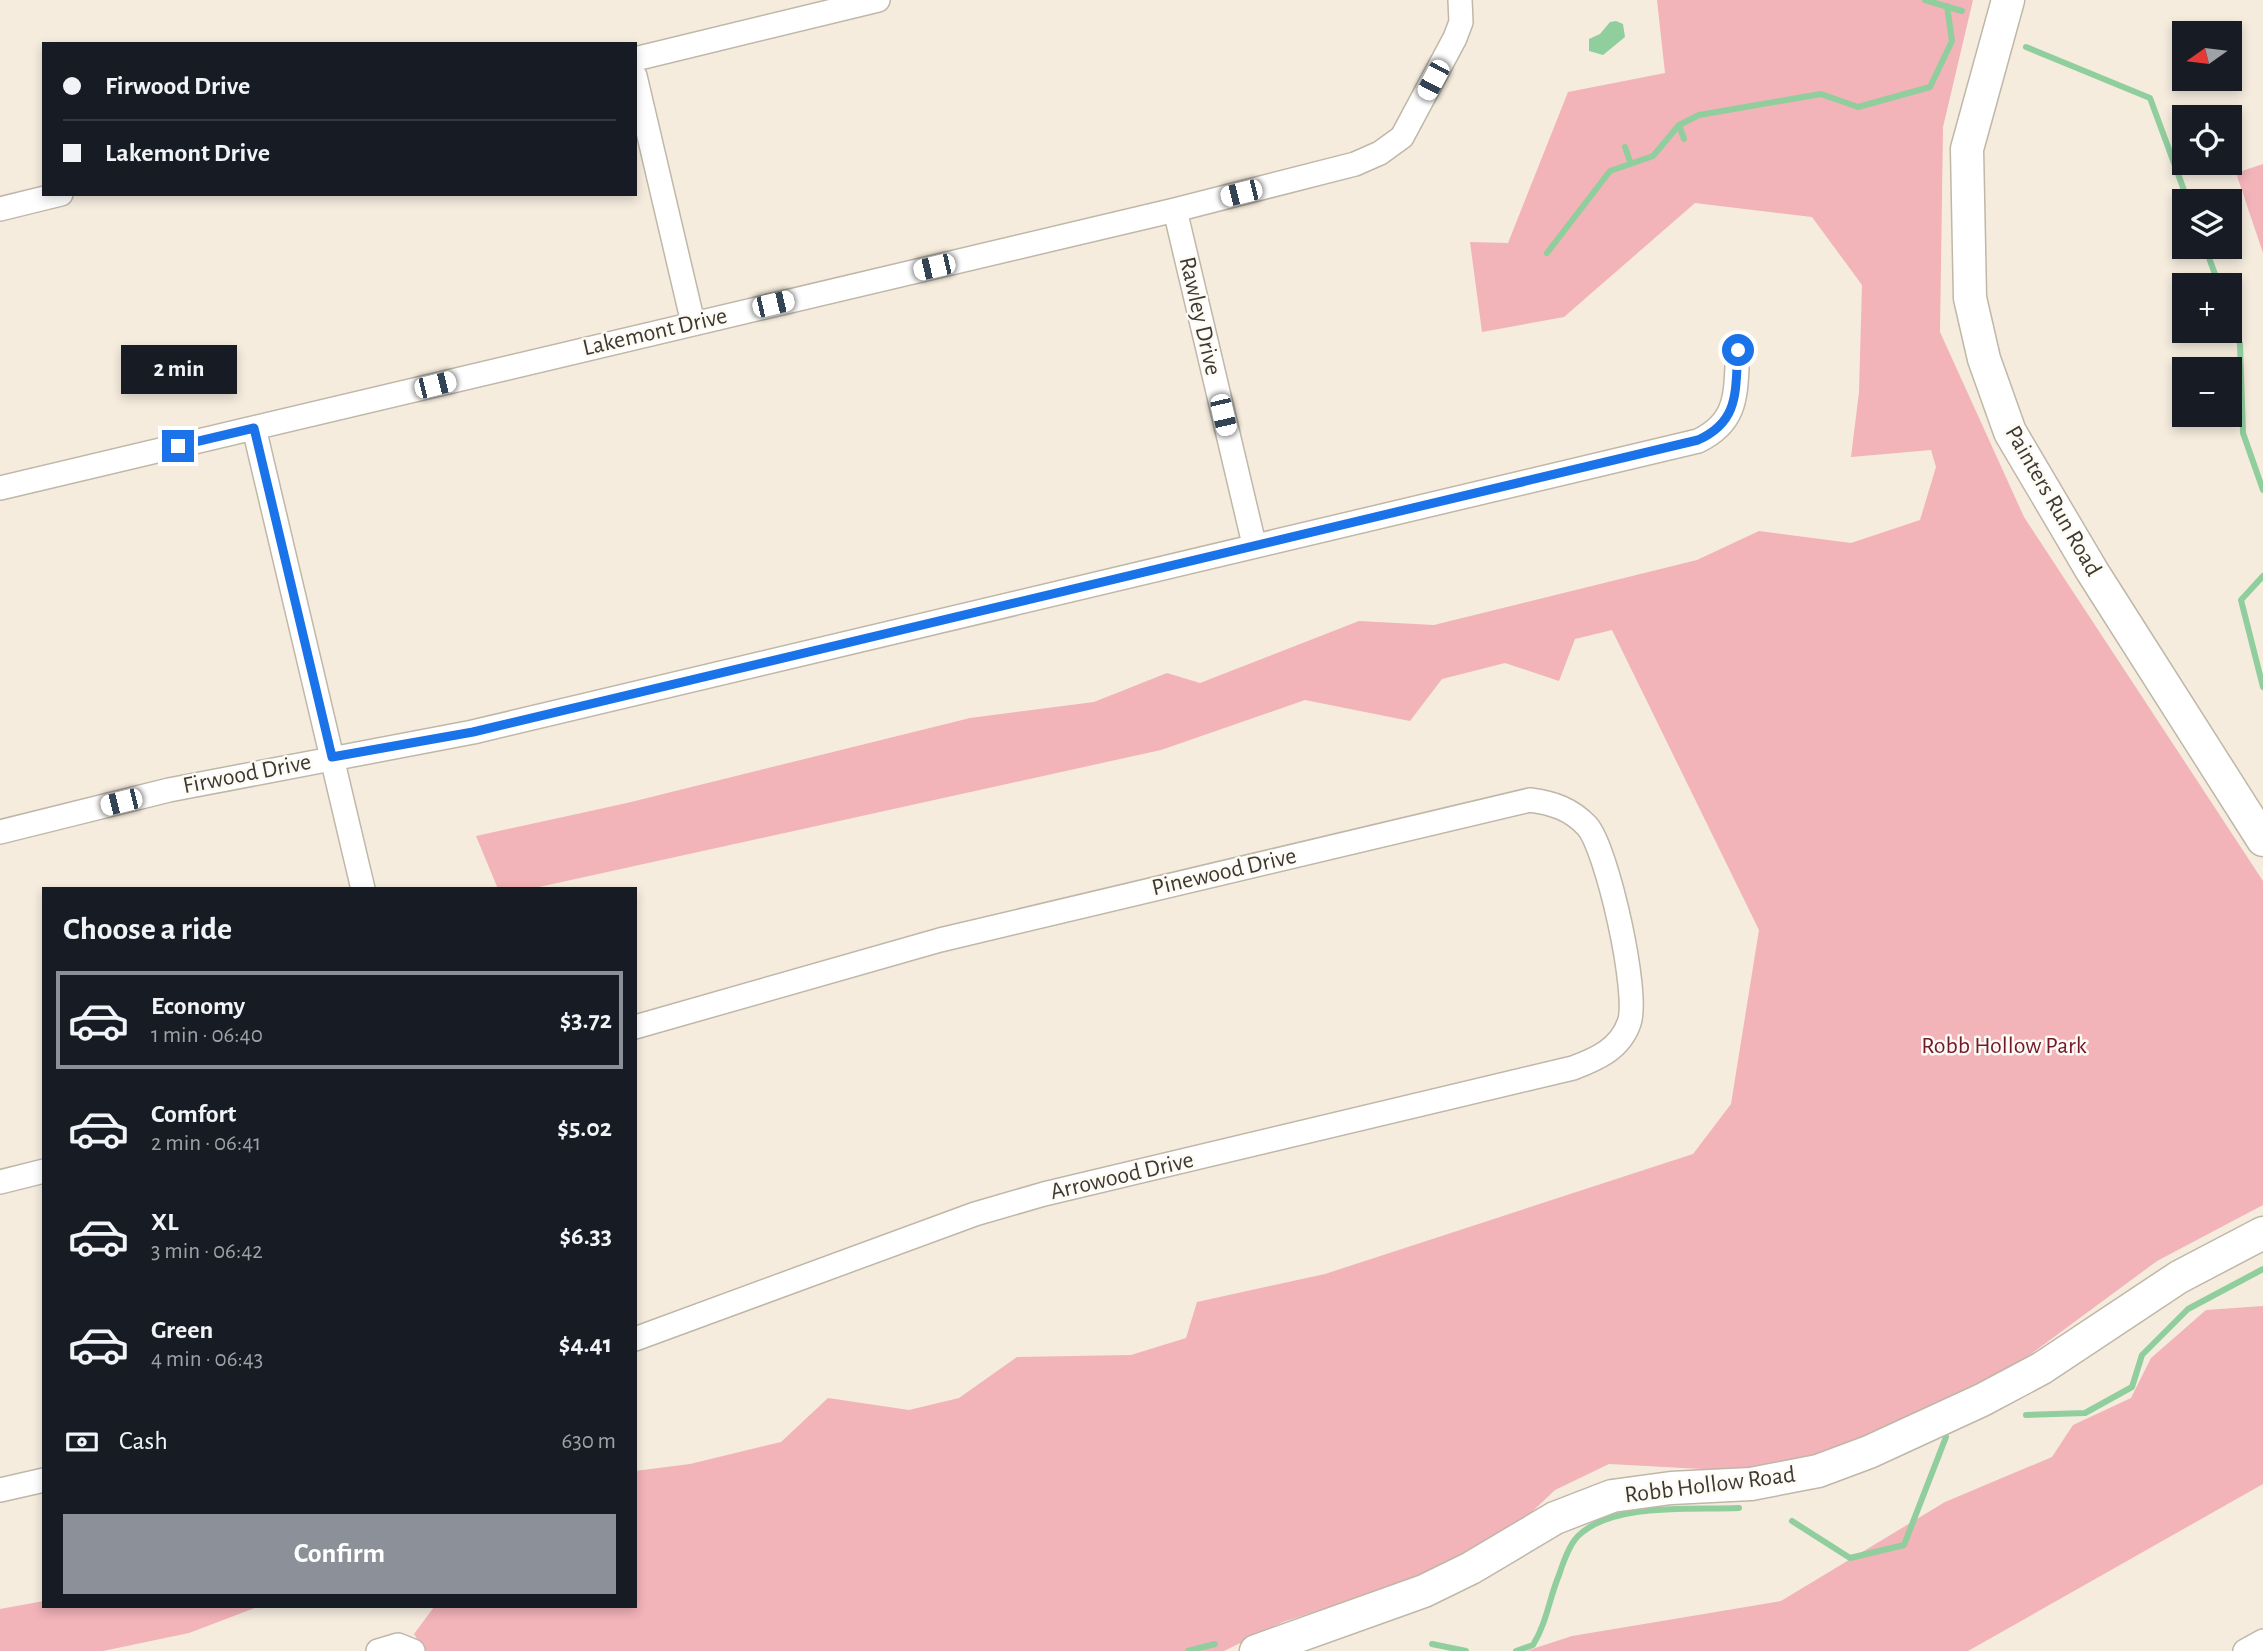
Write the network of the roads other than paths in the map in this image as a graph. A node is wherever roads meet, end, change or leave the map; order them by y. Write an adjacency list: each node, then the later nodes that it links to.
1 (878, 0): 4 (street)
2 (1460, 0): 8 (street, Lakemont Drive)
3 (2008, 0): 15 (street, Painters Run Road)
4 (637, 59)
5 (637, 85): 9 (street)
6 (53, 196): 7 (street)
7 (0, 209)
8 (1175, 210): 9 (street, Lakemont Drive); 13 (street, Rawley Drive)
9 (693, 323): 11 (street, Lakemont Drive)
10 (1738, 350): 13 (street, Firwood Drive)
11 (254, 428): 12 (street, Lakemont Drive); 14 (street)
12 (0, 488)
13 (1254, 544): 14 (street, Firwood Drive)
14 (332, 757): 16 (street, Firwood Drive); 17 (street)
15 (2258, 821)
16 (0, 832)
17 (363, 887)
18 (637, 1026): 19 (street, Pinewood Drive)
19 (1616, 1045): 23 (street, Arrowood Drive)
20 (42, 1172): 21 (street)
21 (0, 1182)
22 (2263, 1233): 29 (street, Robb Hollow Road)
23 (637, 1338)
24 (42, 1480): 25 (street)
25 (0, 1490)
26 (2263, 1641): 30 (street)
27 (378, 1651): 28 (street)
28 (413, 1651)
29 (1255, 1651)
30 (2245, 1651)

